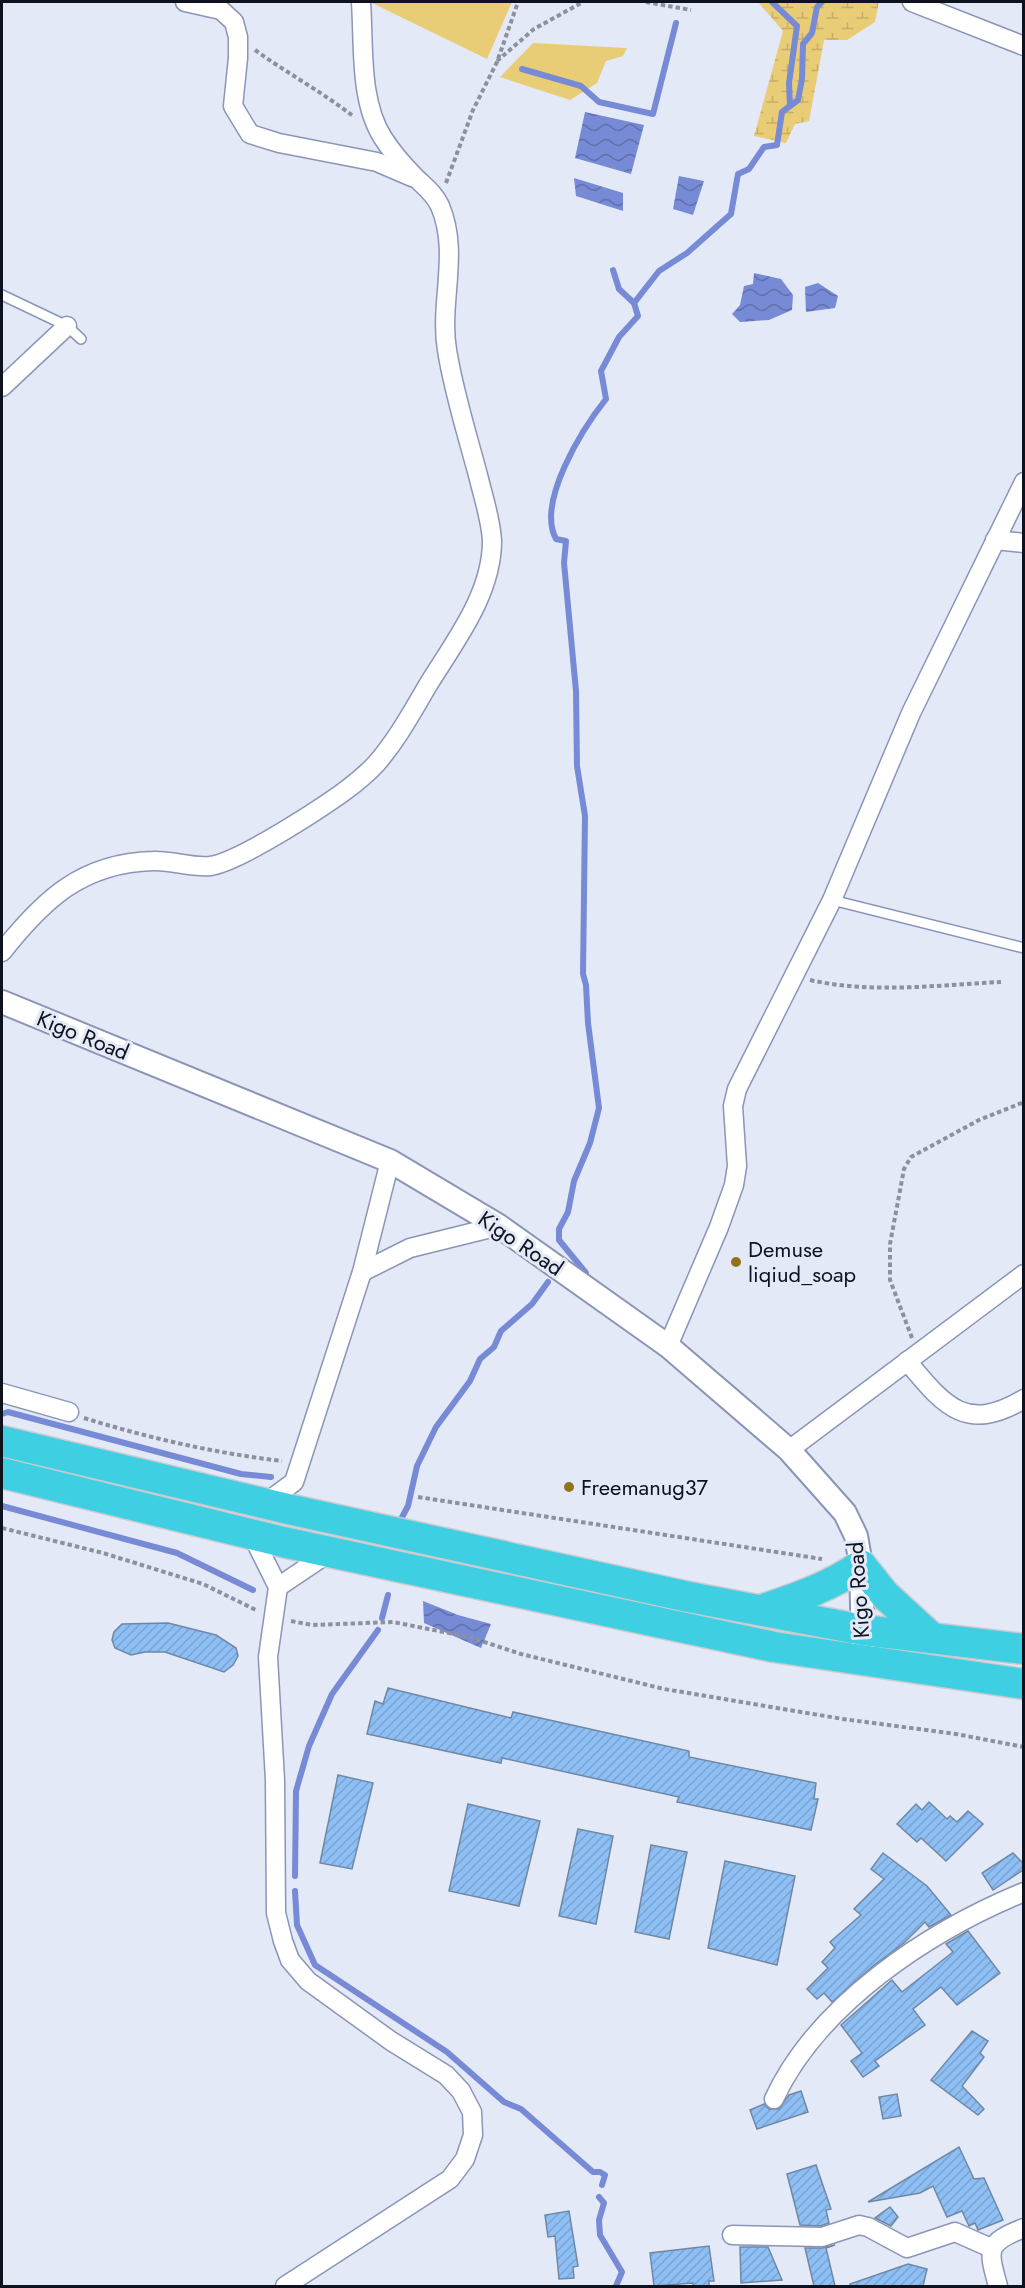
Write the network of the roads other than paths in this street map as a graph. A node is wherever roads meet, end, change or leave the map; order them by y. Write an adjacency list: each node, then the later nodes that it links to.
1 (185, 2): 5 (street)
2 (361, 2): 5 (street)
3 (912, 2): 4 (street)
4 (1023, 46)
5 (416, 178): 15 (street)
6 (2, 295): 7 (lane)
7 (67, 326): 8 (lane); 9 (street)
8 (81, 339)
9 (2, 387)
10 (1023, 482): 11 (street)
11 (995, 540): 12 (street); 13 (street)
12 (1023, 543)
13 (832, 900): 14 (lane); 21 (street)
14 (1023, 948)
15 (2, 952)
16 (2, 1002): 17 (street, Kigo Road)
17 (390, 1161): 18 (street, Kigo Road); 19 (street)
18 (499, 1226): 19 (street); 21 (street, Kigo Road)
19 (362, 1272): 29 (street)
20 (1023, 1274): 22 (street)
21 (668, 1346): 27 (street, Kigo Road)
22 (913, 1357): 24 (street); 27 (street)
23 (2, 1393): 25 (street)
24 (1023, 1399)
25 (69, 1412)
26 (2, 1441): 30 (highway)
27 (789, 1449): 34 (street, Kigo Road)
28 (2, 1473): 32 (highway)
29 (294, 1482): 30 (street); 31 (street)
30 (264, 1504): 31 (highway)
31 (309, 1514): 36 (highway)
32 (252, 1535): 33 (highway); 35 (street)
33 (330, 1552): 35 (street); 40 (highway)
34 (861, 1565): 36 (highway); 37 (street, Kigo Road); 38 (highway)
35 (278, 1587): 47 (street)
36 (760, 1611): 37 (highway)
37 (863, 1630): 38 (highway); 40 (street, Kigo Road)
38 (932, 1638): 39 (highway)
39 (1023, 1649)
40 (862, 1660): 41 (highway)
41 (1023, 1684)
42 (1023, 1892): 43 (street)
43 (774, 2099)
44 (1023, 2228): 46 (street)
45 (732, 2235): 46 (street)
46 (991, 2248): 48 (street)
47 (285, 2286)
48 (998, 2286)

